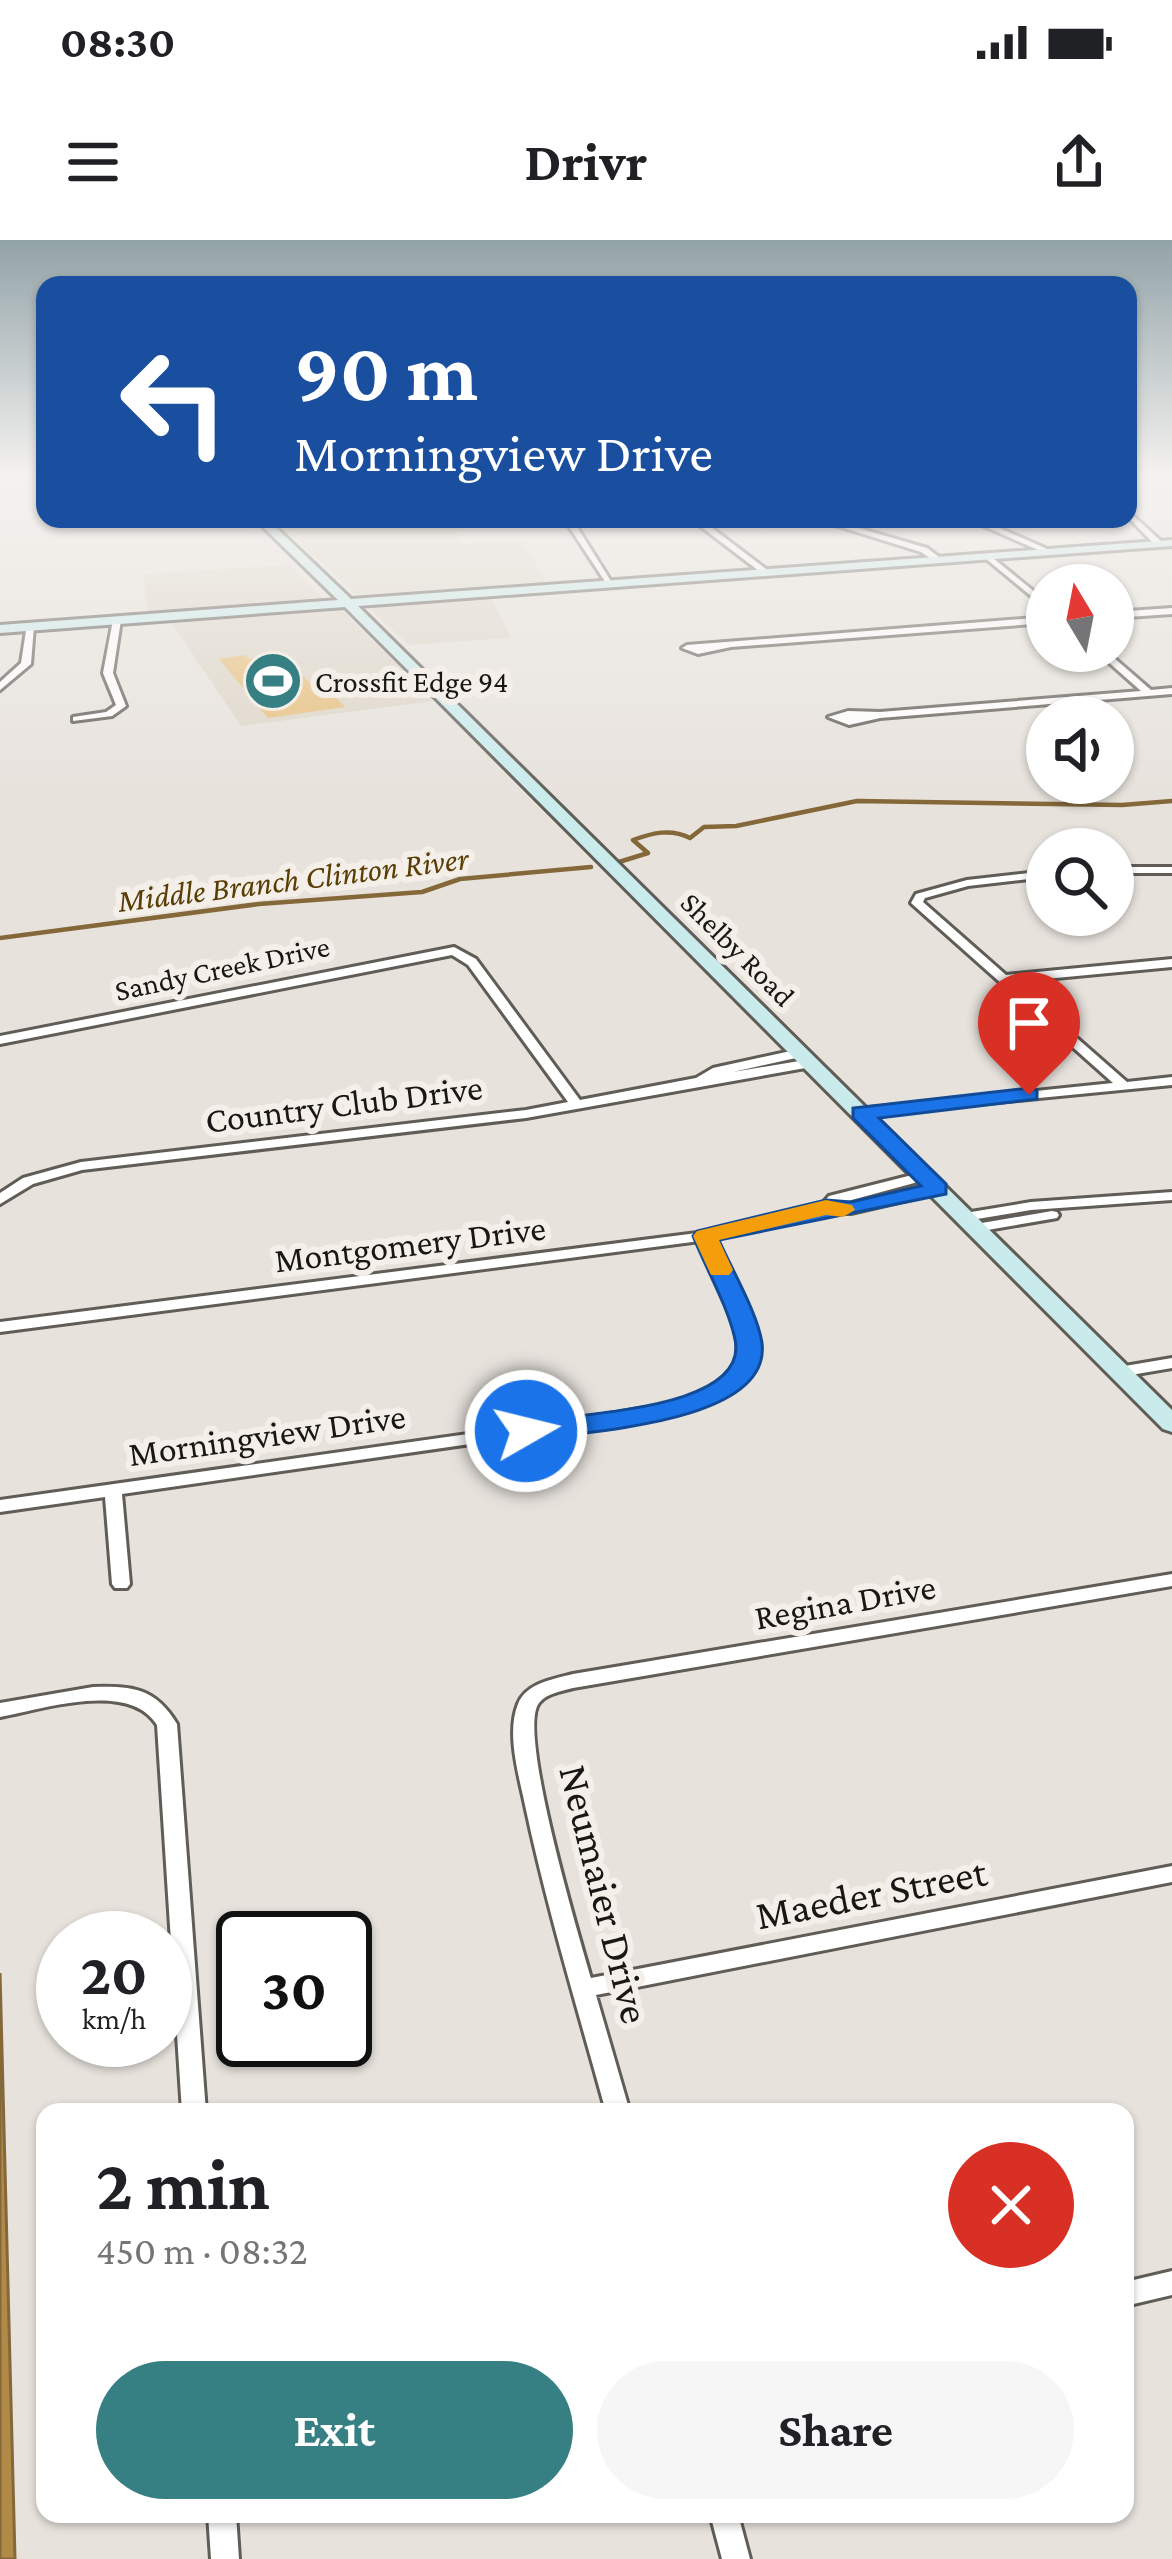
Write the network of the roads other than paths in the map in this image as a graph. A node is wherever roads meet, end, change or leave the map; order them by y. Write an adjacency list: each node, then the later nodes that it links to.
1 (329, 585): 3 (street, Shelby Road)
2 (593, 585): 3 (street)
3 (347, 603): 6 (street); 23 (street, Shelby Road)
4 (1172, 611): 5 (street)
5 (1134, 614)
6 (117, 620): 8 (street); 16 (street)
7 (1026, 622): 10 (street)
8 (30, 626): 9 (street); 12 (street)
9 (0, 628)
10 (729, 645)
11 (1125, 672): 14 (street)
12 (0, 686)
13 (1172, 691): 14 (street)
14 (1150, 693): 15 (street)
15 (880, 715)
16 (76, 719)
17 (1172, 870): 18 (street)
18 (1134, 871)
19 (1026, 877): 21 (street)
20 (1172, 963): 21 (street)
21 (1002, 979): 25 (street)
22 (0, 1040): 26 (street, Sandy Creek Drive)
23 (806, 1058): 26 (street, Country Club Drive); 27 (street, Shelby Road)
24 (1172, 1081): 25 (street)
25 (1124, 1085): 27 (street)
26 (578, 1106): 30 (street, Country Club Drive)
27 (861, 1113): 28 (street, Shelby Road)
28 (931, 1183): 31 (street, Shelby Road); 32 (street, Montgomery Drive)
29 (1172, 1196): 31 (street)
30 (0, 1201)
31 (971, 1223): 35 (street, Shelby Road)
32 (705, 1236): 33 (street, Montgomery Drive); 37 (street, Morningview Drive)
33 (0, 1327)
34 (1172, 1363): 35 (street)
35 (1119, 1372): 36 (street, Shelby Road)
36 (1172, 1424)
37 (113, 1490): 38 (street, Morningview Drive); 40 (street)
38 (0, 1506)
39 (1172, 1580): 41 (street, Regina Drive)
40 (121, 1584)
41 (533, 1697): 44 (street, Neumaier Drive)
42 (0, 1710): 45 (street)
43 (1172, 1874): 44 (street, Maeder Street)
44 (585, 1988): 46 (street, Neumaier Drive)
45 (193, 2103)
46 (616, 2103)
47 (1172, 2283): 48 (street)
48 (1134, 2292)
49 (223, 2523): 51 (street)
50 (726, 2523): 52 (street)
51 (225, 2559)
52 (736, 2559)

